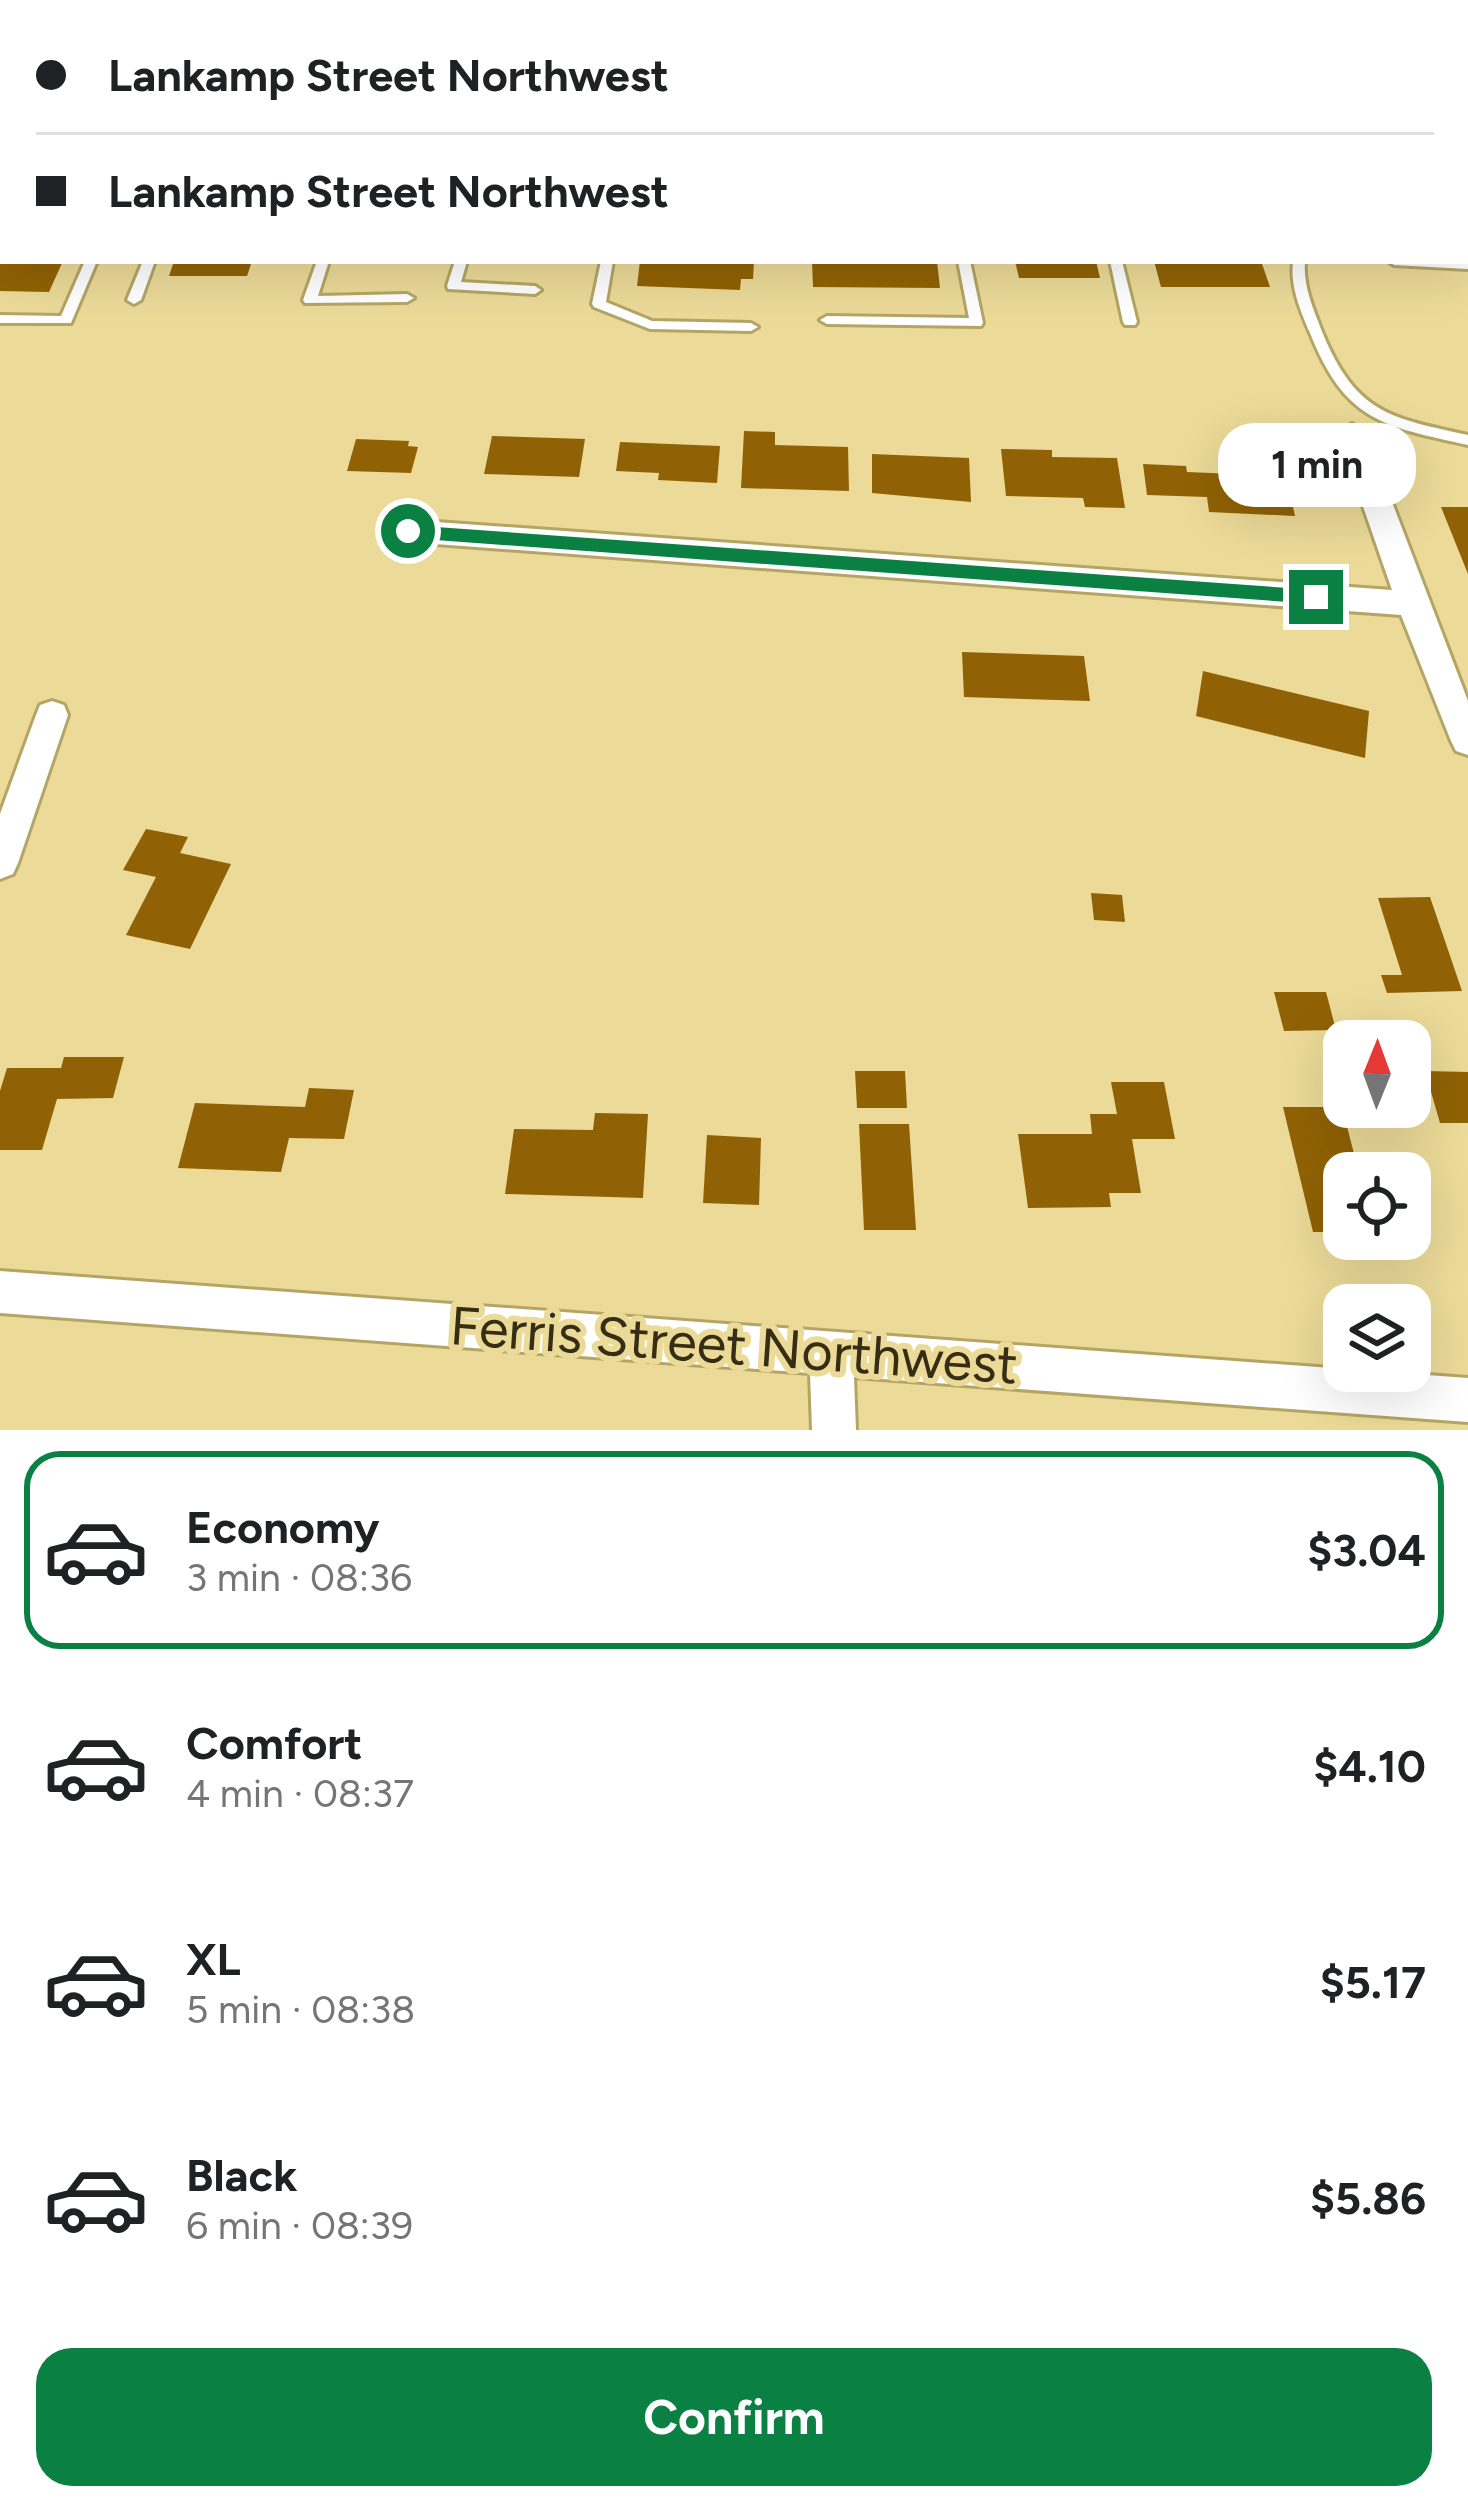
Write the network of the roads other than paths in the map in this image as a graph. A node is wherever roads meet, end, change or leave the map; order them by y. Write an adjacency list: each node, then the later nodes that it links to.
1 (90, 264): 12 (lane)
2 (148, 264): 11 (lane)
3 (322, 264): 10 (lane)
4 (460, 264): 9 (lane)
5 (606, 264): 15 (lane)
6 (965, 264): 13 (lane)
7 (1117, 264): 14 (lane)
8 (1299, 264): 17 (lane)
9 (535, 290)
10 (406, 298)
11 (134, 300)
12 (0, 319)
13 (827, 320)
14 (1130, 322)
15 (752, 327)
16 (1352, 434): 19 (street)
17 (1468, 440)
18 (408, 531): 19 (street)
19 (1412, 604): 21 (street)
20 (52, 715): 22 (street)
21 (1468, 741)
22 (0, 863)
23 (0, 1292): 24 (street, Ferris Street Northwest)
24 (831, 1352): 25 (street, Ferris Street Northwest); 26 (street)
25 (1468, 1400)
26 (834, 1430)

